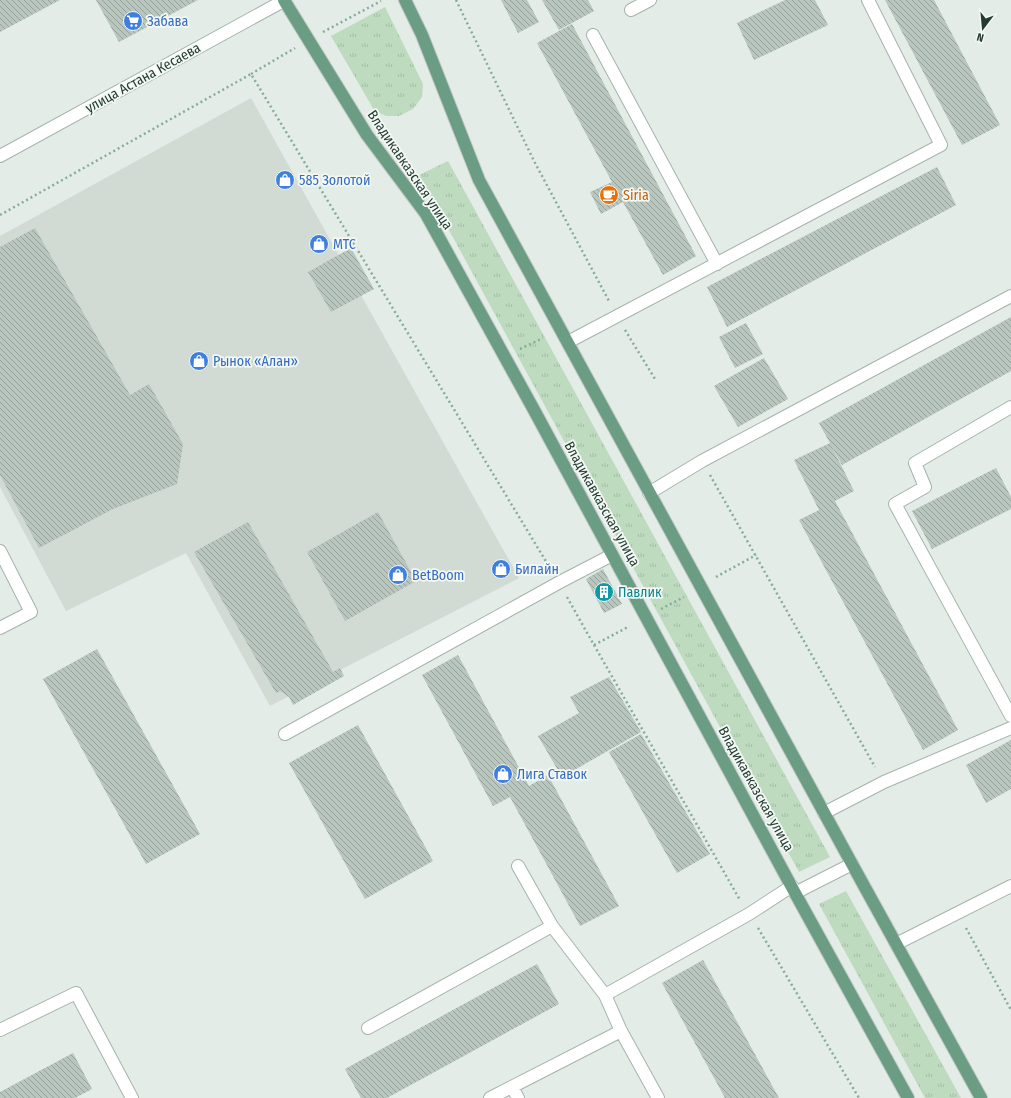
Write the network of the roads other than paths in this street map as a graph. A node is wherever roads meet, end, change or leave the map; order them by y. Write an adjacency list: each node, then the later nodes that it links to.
1 (284, 0): 7 (street, улица Астана Кесаева); 14 (main road, Владикавказская улица)
2 (405, 0): 10 (main road)
3 (650, 0): 5 (street)
4 (868, 0): 8 (street)
5 (631, 10)
6 (593, 36): 8 (street)
7 (0, 156)
8 (717, 264): 10 (street)
9 (1011, 296): 12 (street)
10 (568, 342): 12 (main road)
11 (1011, 407): 16 (street)
12 (649, 493): 19 (main road)
13 (0, 551): 15 (street)
14 (612, 555): 18 (street); 23 (main road, Владикавказская улица)
15 (0, 628)
16 (1011, 716)
17 (1011, 728): 19 (street)
18 (285, 734)
19 (824, 813): 20 (main road)
20 (852, 864): 23 (street); 25 (main road)
21 (518, 866): 24 (street)
22 (1011, 886): 25 (street)
23 (794, 890): 26 (street); 35 (main road, Владикавказская улица)
24 (552, 926): 26 (street); 27 (street)
25 (896, 944): 36 (main road)
26 (605, 995): 29 (street)
27 (368, 1028)
28 (0, 1030): 31 (street)
29 (621, 1032): 30 (street); 34 (street)
30 (512, 1087): 32 (street); 33 (street)
31 (132, 1098)
32 (490, 1098)
33 (518, 1098)
34 (658, 1098)
35 (908, 1098)
36 (981, 1098)

